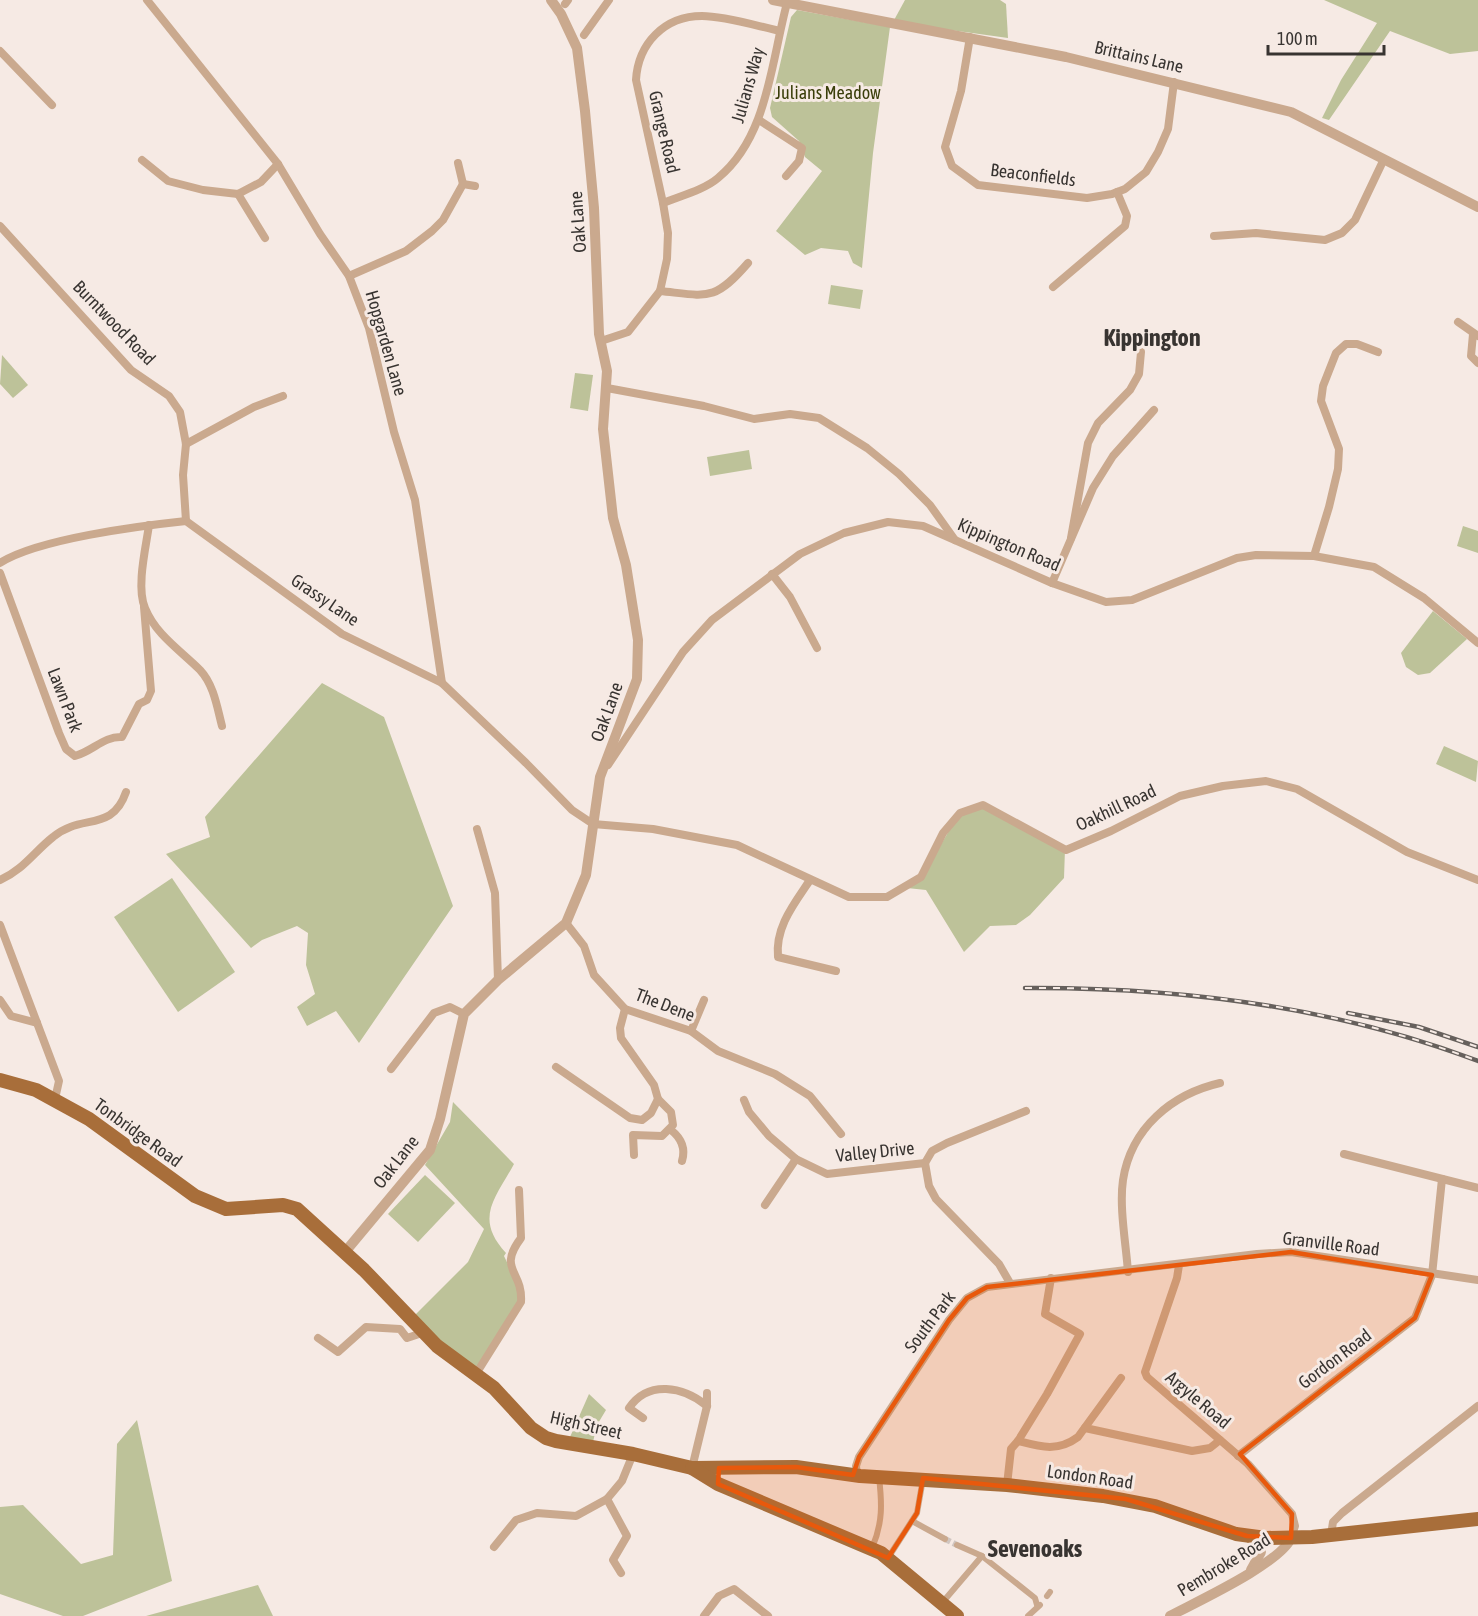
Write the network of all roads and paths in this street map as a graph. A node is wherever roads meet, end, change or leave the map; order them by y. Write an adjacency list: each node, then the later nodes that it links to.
1 (147, 0): 16 (street, Hopgarden Lane)
2 (551, 0): 33 (street, Oak Lane)
3 (609, 0): 7 (street)
4 (773, 0): 5 (street, Brittains Lane)
5 (787, 3): 6 (street, Julians Way); 8 (street, Brittains Lane)
6 (780, 31): 12 (street, Julians Way); 22 (street, Grange Road)
7 (584, 35)
8 (970, 37): 10 (street, Brittains Lane); 20 (street, Beaconfields)
9 (0, 51): 11 (street)
10 (1174, 82): 13 (street, Brittains Lane); 20 (street, Beaconfields)
11 (52, 105)
12 (759, 120): 17 (street); 22 (street, Julians Way)
13 (1384, 159): 23 (street, Brittains Lane); 25 (street)
14 (142, 160): 21 (street)
15 (458, 163): 18 (street)
16 (278, 164): 21 (street); 28 (street, Hopgarden Lane)
17 (786, 176)
18 (463, 184): 19 (street); 28 (street)
19 (475, 186)
20 (1117, 192): 29 (street)
21 (238, 194): 26 (street)
22 (663, 203): 30 (street, Grange Road)
23 (1478, 207)
24 (0, 226): 40 (street, Burntwood Road)
25 (1214, 236)
26 (265, 238)
27 (748, 263): 30 (street)
28 (349, 276): 53 (street, Hopgarden Lane)
29 (1053, 286)
30 (660, 291): 33 (street, Grange Road)
31 (1458, 322): 32 (street)
32 (1476, 335): 36 (street)
33 (601, 341): 37 (street, Oak Lane)
34 (1141, 352): 43 (street)
35 (1378, 352): 45 (street)
36 (1478, 363)
37 (607, 388): 44 (street); 55 (street, Oak Lane)
38 (283, 396): 40 (street)
39 (1154, 410): 43 (street)
40 (186, 444): 41 (street, Burntwood Road)
41 (186, 521): 42 (street); 53 (street, Grassy Lane)
42 (149, 525): 46 (street); 50 (street)
43 (1071, 538): 49 (street)
44 (956, 540): 48 (street, Kippington Road); 49 (street, Kippington Road)
45 (1314, 556): 49 (street, Kippington Road); 51 (street, Kippington Road)
46 (0, 563)
47 (0, 573): 50 (street, Lawn Park)
48 (772, 574): 52 (street); 55 (street, Kippington Road)
49 (1052, 583)
50 (144, 607): 54 (street)
51 (1478, 643)
52 (817, 648)
53 (442, 683): 57 (street, Grassy Lane)
54 (222, 726)
55 (600, 777): 57 (street, Oak Lane)
56 (126, 792): 59 (street)
57 (593, 824): 60 (street, Oakhill Road); 62 (street, Oak Lane)
58 (477, 829): 65 (street)
59 (0, 880)
60 (810, 880): 61 (street, Oakhill Road); 64 (street)
61 (1478, 880)
62 (566, 923): 65 (street, Oak Lane); 68 (street, The Dene)
63 (0, 925): 70 (street)
64 (836, 971)
65 (498, 980): 69 (street, Oak Lane)
66 (0, 1000): 70 (street)
67 (706, 1007): 71 (street)
68 (625, 1010): 71 (street, The Dene); 79 (street)
69 (464, 1014): 74 (street); 94 (street, Oak Lane)
70 (37, 1023): 78 (street)
71 (692, 1031): 83 (street, The Dene)
72 (571, 1064): 75 (street)
73 (556, 1067): 75 (street)
74 (392, 1069)
75 (565, 1074): 79 (street)
76 (0, 1080): 78 (main road, Tonbridge Road)
77 (1220, 1083): 96 (street)
78 (55, 1099): 93 (main road, Tonbridge Road)
79 (658, 1099): 82 (street)
80 (744, 1100): 86 (street, Valley Drive)
81 (1026, 1111): 88 (street, Valley Drive)
82 (671, 1130): 85 (street); 87 (street)
83 (841, 1134)
84 (1344, 1154): 89 (street)
85 (634, 1155)
86 (796, 1159): 88 (street, Valley Drive); 92 (street)
87 (681, 1161)
88 (925, 1163): 100 (street)
89 (1442, 1179): 90 (street); 97 (street, Gordon Road)
90 (1478, 1188)
91 (519, 1190): 103 (street)
92 (766, 1205)
93 (255, 1208): 94 (main road, High Street)
94 (345, 1252): 101 (main road, High Street)
95 (1179, 1264): 96 (street, South Park); 97 (street, Granville Road); 110 (street, Argyle Road)
96 (1128, 1272): 98 (street, South Park)
97 (1432, 1275): 99 (street, Granville Road); 113 (street, Gordon Road)
98 (1051, 1278): 100 (street, South Park); 111 (street)
99 (1478, 1280)
100 (1010, 1283): 116 (street, South Park)
101 (422, 1333): 102 (street); 103 (main road, High Street)
102 (318, 1338)
103 (476, 1374): 112 (main road, High Street)
104 (1121, 1378): 109 (street)
105 (707, 1393): 106 (street)
106 (707, 1406): 108 (street); 114 (street)
107 (1478, 1406): 124 (street)
108 (643, 1418)
109 (1085, 1428): 110 (street); 111 (street)
110 (1220, 1440): 113 (street, Argyle Road)
111 (1018, 1441): 120 (street)
112 (633, 1454): 114 (main road, High Street); 121 (street)
113 (1238, 1456): 126 (street, Argyle Road)
114 (692, 1468): 115 (main road, London Road); 119 (main road, High Street)
115 (719, 1468): 116 (main road, London Road); 119 (main road)
116 (857, 1476): 117 (main road, London Road)
117 (879, 1477): 118 (main road, London Road); 130 (street)
118 (923, 1478): 120 (main road, London Road); 123 (street)
119 (718, 1484): 130 (main road, High Street)
120 (1007, 1485): 125 (main road, London Road)
121 (607, 1499): 129 (street); 134 (street)
122 (1478, 1519): 124 (main road, London Road)
123 (912, 1521): 127 (street); 132 (street)
124 (1331, 1535): 126 (main road, London Road)
125 (1246, 1536): 126 (main road, London Road); 133 (street)
126 (1291, 1538): 133 (street, Pembroke Road)
127 (945, 1539)
128 (957, 1545): 131 (street)
129 (494, 1547)
130 (872, 1549): 132 (main road, High Street)
131 (982, 1556): 135 (street); 140 (street)
132 (888, 1558): 135 (main road, High Street)
133 (1251, 1570): 141 (street, Pembroke Road)
134 (621, 1573)
135 (942, 1604): 139 (main road, High Street)
136 (758, 1613): 137 (street); 138 (street)
137 (704, 1616)
138 (768, 1616)
139 (957, 1616)
140 (1028, 1616)
141 (1170, 1616)

